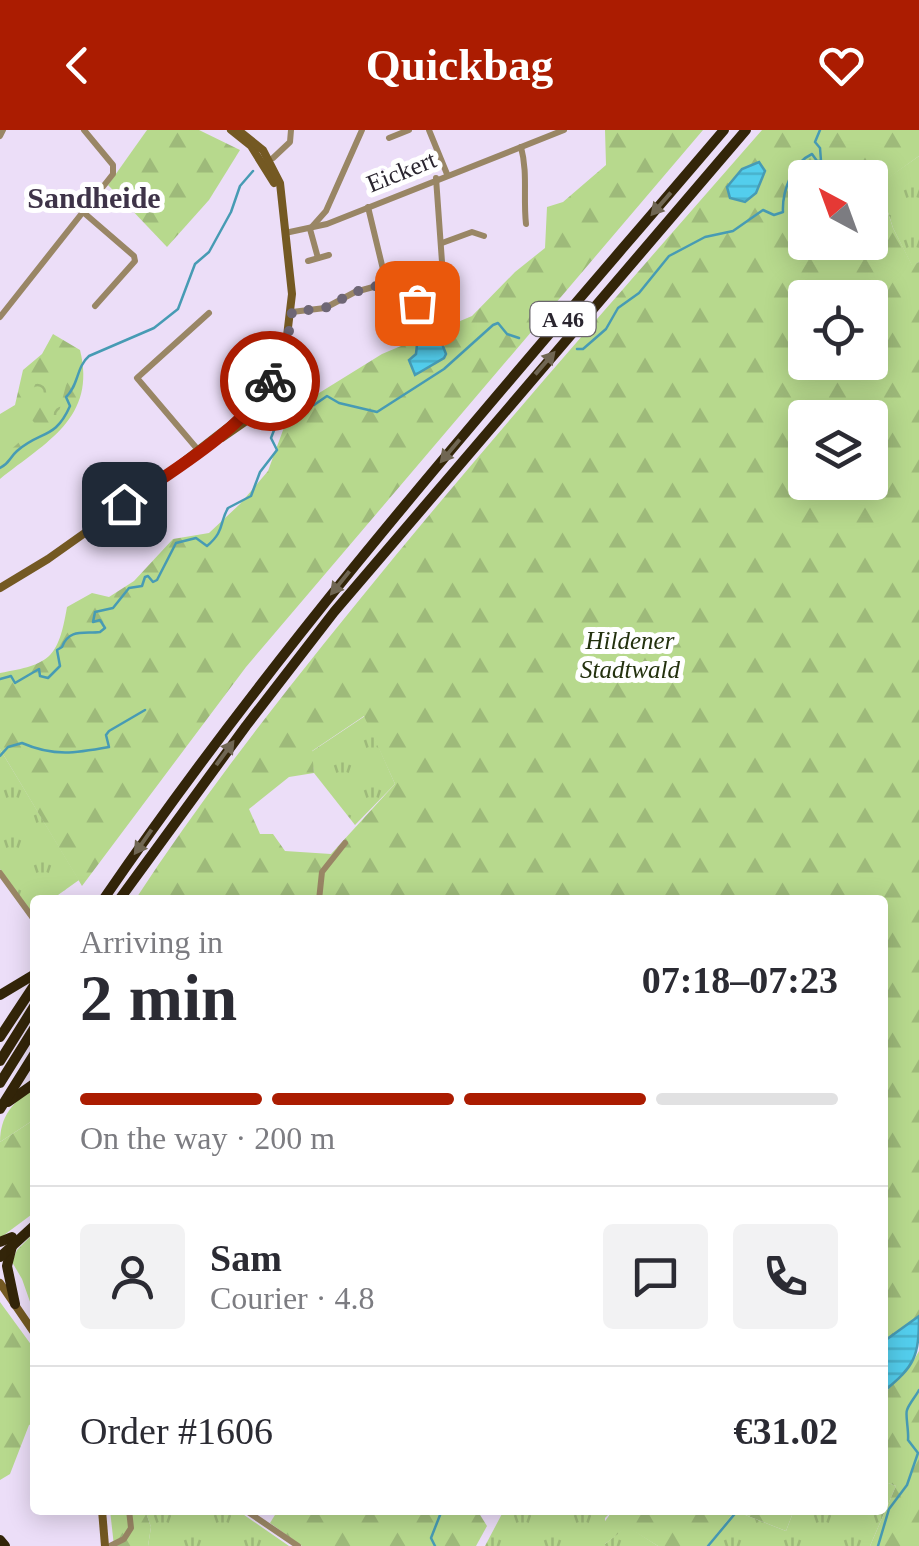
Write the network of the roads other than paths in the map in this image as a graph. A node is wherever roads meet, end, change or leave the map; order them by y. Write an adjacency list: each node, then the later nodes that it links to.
1 (84, 130): 16 (street)
2 (235, 130): 19 (street)
3 (291, 130): 12 (street)
4 (362, 130): 18 (street)
5 (409, 130): 10 (street)
6 (428, 130): 13 (street)
7 (564, 130): 11 (street, Eickert)
8 (724, 130): 35 (highway, A 46, one-way to 35)
9 (746, 130): 33 (highway, A 46, one-way to 9)
10 (389, 138)
11 (521, 146): 13 (street, Eickert); 17 (street)
12 (273, 158)
13 (447, 174): 14 (street, Eickert)
14 (436, 178): 15 (street, Eickert); 21 (street)
15 (368, 207): 18 (street, Eickert); 25 (street)
16 (84, 212): 26 (street); 29 (street)
17 (526, 224)
18 (310, 229): 19 (street, Eickert); 23 (street)
19 (283, 233): 27 (street)
20 (484, 236): 21 (street)
21 (442, 243): 25 (street)
22 (329, 255): 23 (street)
23 (318, 258): 24 (street)
24 (308, 261)
25 (384, 284): 27 (street)
26 (95, 306)
27 (292, 312): 30 (street)
28 (209, 313): 30 (street)
29 (0, 317)
30 (199, 452): 31 (street)
31 (0, 588)
32 (345, 843): 38 (street)
33 (142, 868): 36 (highway, A 46); 37 (highway)
34 (0, 873): 39 (street)
35 (106, 895)
36 (123, 895)
37 (132, 895)
38 (320, 895)
39 (30, 914)
40 (30, 977): 42 (highway)
41 (30, 992): 45 (highway)
42 (0, 995)
43 (30, 1013): 46 (highway)
44 (30, 1035): 48 (highway)
45 (0, 1037)
46 (0, 1061)
47 (30, 1061): 50 (highway)
48 (0, 1083)
49 (30, 1086): 50 (highway)
50 (0, 1109)
51 (30, 1222): 53 (highway)
52 (30, 1229): 53 (highway)
53 (6, 1243): 54 (highway); 56 (highway)
54 (0, 1256)
55 (0, 1283): 56 (street)
56 (15, 1304): 57 (street)
57 (30, 1326)
58 (103, 1515): 63 (street)
59 (130, 1515): 63 (street)
60 (252, 1515): 64 (street)
61 (0, 1540): 62 (highway)
62 (5, 1546)
63 (107, 1546)
64 (298, 1546)

